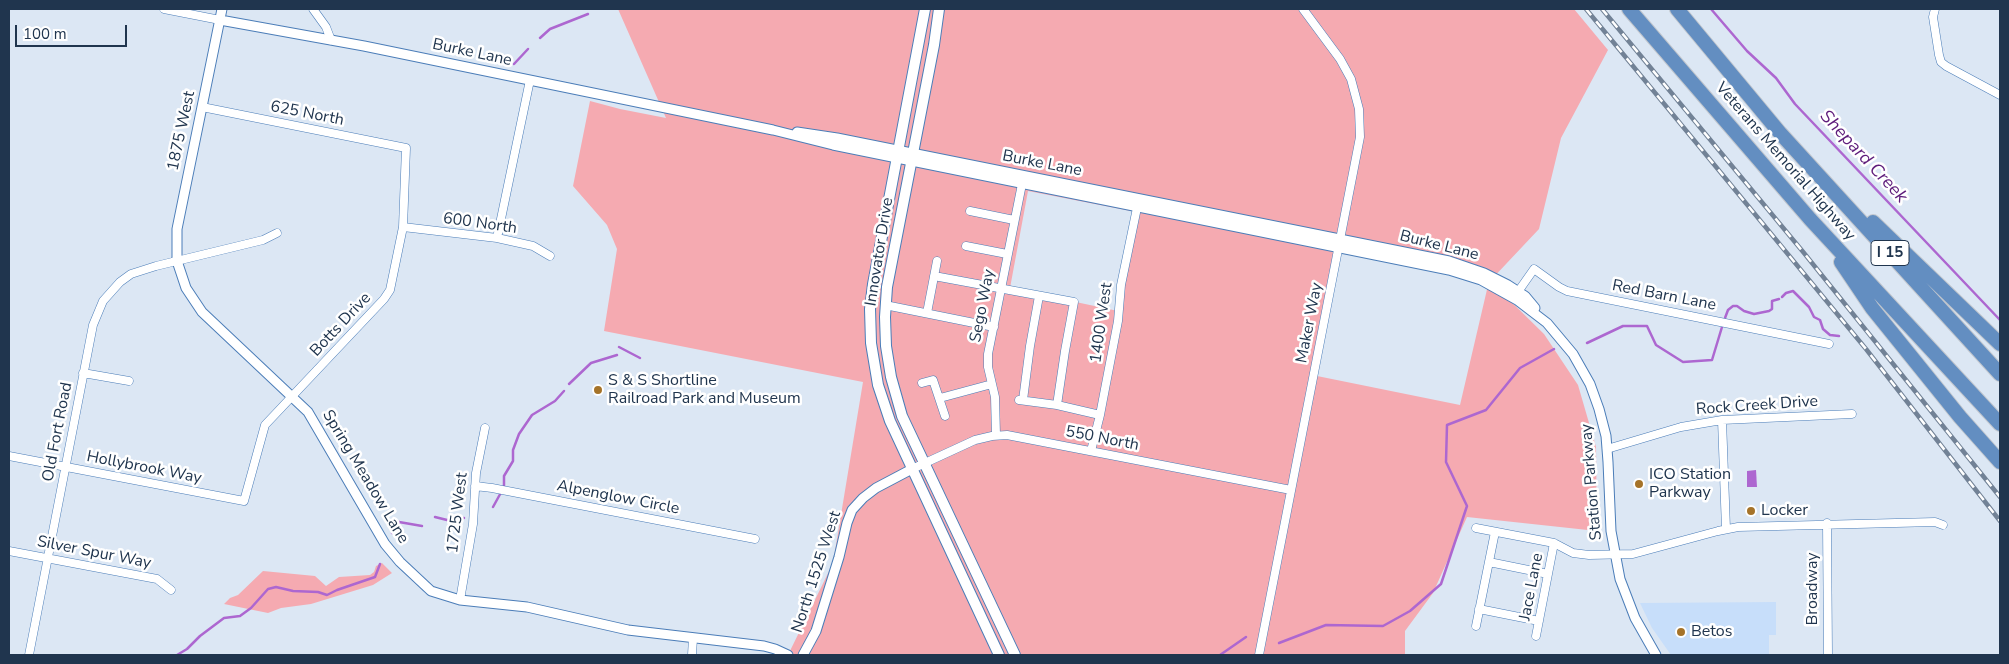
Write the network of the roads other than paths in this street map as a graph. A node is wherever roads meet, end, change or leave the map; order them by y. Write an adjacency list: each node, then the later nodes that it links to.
1 (164, 9): 10 (street, Burke Lane)
2 (222, 9): 10 (street, 1875 West)
3 (313, 9): 11 (street)
4 (925, 9): 17 (main road, Innovator Drive)
5 (938, 9): 18 (main road, Innovator Drive)
6 (1303, 9): 27 (street, Maker Way)
7 (1629, 9): 22 (highway, Veterans Memorial Highway / I 15)
8 (1676, 9): 15 (highway, Veterans Memorial Highway / I 15)
9 (1935, 9): 13 (street)
10 (220, 20): 11 (street, Burke Lane); 14 (street, 1875 West)
11 (331, 40): 12 (street, Burke Lane)
12 (530, 80): 17 (street, Burke Lane); 26 (street)
13 (2000, 96)
14 (202, 107): 16 (street, 625 North); 31 (street, 1875 West)
15 (1780, 133): 42 (highway); 44 (highway, Veterans Memorial Highway / I 15)
16 (406, 148): 24 (street, Botts Drive)
17 (898, 154): 18 (street, Burke Lane); 64 (main road, Innovator Drive)
18 (912, 157): 19 (street, Burke Lane); 20 (street, Burke Lane); 37 (main road, Innovator Drive)
19 (1022, 184): 20 (street, Burke Lane); 23 (street, Sego Way)
20 (1138, 203): 27 (street, Burke Lane); 52 (street, 1400 West)
21 (970, 211): 23 (street)
22 (1810, 218): 55 (highway, Veterans Memorial Highway / I 15); 61 (highway)
23 (1014, 220): 29 (street, Sego Way)
24 (403, 228): 26 (street, 600 North); 48 (street, Botts Drive)
25 (277, 233): 31 (street, Old Fort Road)
26 (497, 238): 30 (street, 600 North)
27 (1340, 244): 35 (street, Burke Lane); 66 (street, Maker Way)
28 (966, 246): 29 (street)
29 (1007, 254): 34 (street, Sego Way)
30 (550, 256)
31 (177, 261): 43 (street, Old Fort Road); 48 (street, Spring Meadow Lane)
32 (936, 261): 33 (street)
33 (934, 276): 34 (street); 38 (street)
34 (1001, 289): 36 (street); 40 (street, Sego Way)
35 (1516, 294): 39 (street, Burke Lane); 41 (street, Red Barn Lane)
36 (1039, 296): 50 (street); 50 (street)
37 (885, 305): 38 (street); 62 (main road, Innovator Drive)
38 (927, 314): 40 (street)
39 (1540, 316): 58 (street, Station Parkway)
40 (994, 327): 47 (street, Sego Way)
41 (1829, 344)
42 (2000, 344)
43 (83, 373): 45 (street); 63 (street, Old Fort Road)
44 (2000, 374)
45 (129, 381)
46 (922, 383): 49 (street)
47 (992, 384): 49 (street); 57 (street, Sego Way)
48 (292, 397): 67 (street, Botts Drive); 81 (street, Spring Meadow Lane)
49 (940, 398): 53 (street)
50 (1057, 405): 52 (street)
51 (1852, 414): 54 (street, Rock Creek Drive)
52 (1100, 415): 59 (street, 1400 West)
53 (944, 416)
54 (1722, 420): 58 (street, Rock Creek Drive); 71 (street)
55 (2000, 424)
56 (485, 428): 65 (street, 1725 West)
57 (996, 435): 59 (street, 550 North); 62 (street, 550 North)
58 (1607, 449): 76 (street, Station Parkway)
59 (1090, 451): 66 (street, 550 North)
60 (9, 456): 63 (street, Hollybrook Way)
61 (2000, 462)
62 (924, 463): 64 (street, 550 North); 92 (main road, Innovator Drive)
63 (66, 467): 67 (street, Hollybrook Way); 77 (street, Old Fort Road)
64 (912, 469): 90 (street, North 1525 West); 91 (main road, Innovator Drive)
65 (475, 486): 73 (street, Alpenglow Circle); 81 (street, 1725 West)
66 (1292, 490): 93 (street, Maker Way)
67 (244, 501)
68 (1827, 524): 69 (street); 71 (street); 95 (street, Broadway)
69 (1943, 524)
70 (1476, 528): 72 (street)
71 (1726, 529): 76 (street)
72 (1495, 532): 74 (street); 78 (street)
73 (756, 539)
74 (1554, 544): 76 (street); 79 (street, Jace Lane)
75 (9, 551): 77 (street, Silver Spur Way)
76 (1614, 554): 94 (street, Station Parkway)
77 (48, 558): 80 (street, Silver Spur Way); 87 (street, Old Fort Road)
78 (1489, 562): 79 (street); 82 (street)
79 (1548, 574): 83 (street, Jace Lane)
80 (172, 590)
81 (460, 600): 86 (street, Spring Meadow Lane)
82 (1479, 609): 83 (street); 84 (street)
83 (1539, 620): 85 (street, Jace Lane)
84 (1476, 626)
85 (1536, 636)
86 (693, 638): 88 (street); 89 (street, Spring Meadow Lane)
87 (29, 655)
88 (692, 655)
89 (788, 655)
90 (803, 655)
91 (999, 655)
92 (1015, 655)
93 (1259, 655)
94 (1656, 655)
95 (1828, 655)

